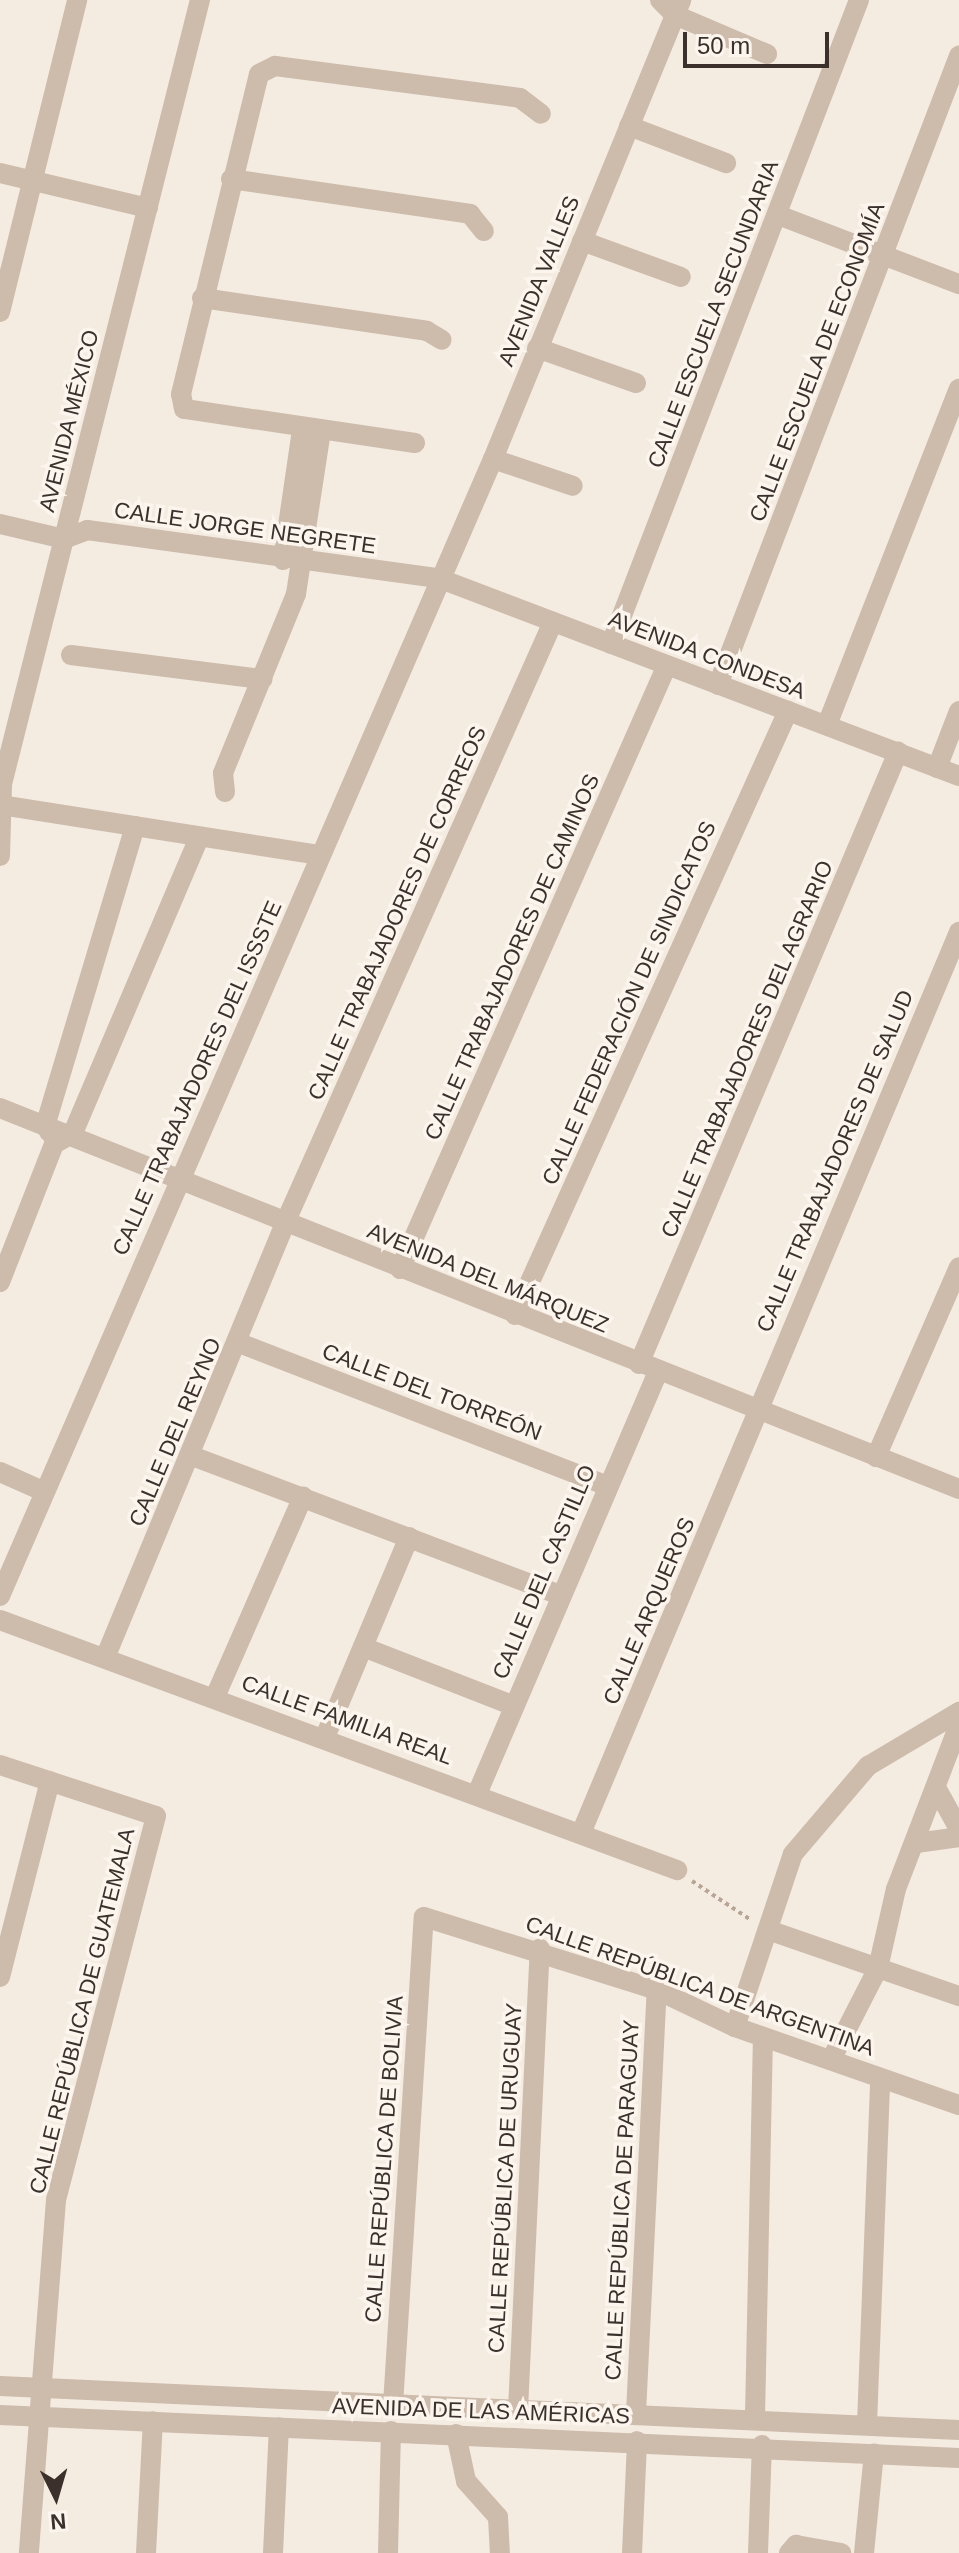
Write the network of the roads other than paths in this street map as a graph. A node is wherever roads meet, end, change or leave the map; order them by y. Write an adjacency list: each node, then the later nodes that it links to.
1 (77, 0): 13 (street)
2 (200, 0): 14 (street, AVENIDA MÉXICO)
3 (660, 0): 5 (street)
4 (859, 0): 15 (street, CALLE ESCUELA SECUNDARIA)
5 (678, 8): 6 (street); 9 (street, AVENIDA VALLES)
6 (767, 54)
7 (959, 56): 18 (street, CALLE ESCUELA DE ECONOMÍA)
8 (541, 114): 12 (street)
9 (629, 126): 10 (street); 17 (street, AVENIDA VALLES)
10 (726, 163)
11 (0, 173): 13 (street)
12 (231, 179): 16 (street); 21 (street)
13 (33, 181): 14 (street); 22 (street)
14 (148, 208): 32 (street, AVENIDA MÉXICO)
15 (778, 215): 18 (street); 36 (street, CALLE ESCUELA SECUNDARIA)
16 (484, 231)
17 (582, 241): 19 (street); 24 (street, AVENIDA VALLES)
18 (884, 255): 20 (street); 40 (street, CALLE ESCUELA DE ECONOMÍA)
19 (681, 277)
20 (959, 284)
21 (202, 298): 23 (street); 27 (street)
22 (0, 312)
23 (442, 340)
24 (537, 348): 25 (street); 29 (street, AVENIDA VALLES)
25 (636, 383)
26 (959, 389): 43 (street)
27 (311, 430): 28 (street); 33 (street)
28 (415, 443)
29 (493, 459): 30 (street); 34 (street, AVENIDA VALLES)
30 (573, 486)
31 (0, 524): 32 (street, CALLE JORGE NEGRETE)
32 (64, 539): 33 (street, CALLE JORGE NEGRETE); 48 (street, AVENIDA MÉXICO)
33 (292, 561): 34 (street, CALLE JORGE NEGRETE); 39 (street)
34 (438, 578): 35 (street, AVENIDA CONDESA); 51 (street, CALLE TRABAJADORES DEL ISSSTE)
35 (553, 622): 36 (street, AVENIDA CONDESA); 59 (street, CALLE TRABAJADORES DE CORREOS)
36 (611, 644): 38 (street, AVENIDA CONDESA)
37 (71, 655): 39 (street)
38 (667, 665): 40 (street, AVENIDA CONDESA); 61 (street, CALLE TRABAJADORES DE CAMINOS)
39 (262, 679): 47 (street)
40 (718, 685): 41 (street, AVENIDA CONDESA)
41 (788, 711): 43 (street, AVENIDA CONDESA); 63 (street, CALLE FEDERACIÓN DE SINDICATOS)
42 (959, 711): 45 (street)
43 (827, 725): 44 (street, AVENIDA CONDESA)
44 (898, 752): 45 (street, AVENIDA CONDESA); 65 (street, CALLE TRABAJADORES DEL AGRARIO)
45 (937, 768): 46 (street, AVENIDA CONDESA)
46 (959, 776)
47 (225, 792)
48 (1, 805): 49 (street); 52 (street, AVENIDA MÉXICO)
49 (135, 826): 50 (street); 55 (street)
50 (199, 837): 51 (street); 56 (street)
51 (320, 855): 58 (street, CALLE TRABAJADORES DEL ISSSTE)
52 (0, 856)
53 (959, 932): 66 (street, CALLE TRABAJADORES DE SALUD)
54 (0, 1108): 55 (street, AVENIDA DEL MÁRQUEZ)
55 (46, 1123): 56 (street, AVENIDA DEL MÁRQUEZ); 57 (street)
56 (73, 1133): 57 (street); 58 (street, AVENIDA DEL MÁRQUEZ)
57 (54, 1144): 62 (street)
58 (178, 1180): 59 (street, AVENIDA DEL MÁRQUEZ); 72 (street, CALLE TRABAJADORES DEL ISSSTE)
59 (285, 1223): 61 (street, AVENIDA DEL MÁRQUEZ); 64 (street, CALLE DEL REYNO)
60 (959, 1267): 68 (street)
61 (400, 1269): 63 (street, AVENIDA DEL MÁRQUEZ)
62 (0, 1282)
63 (515, 1315): 65 (street, AVENIDA DEL MÁRQUEZ)
64 (239, 1343): 67 (street, CALLE DEL REYNO); 70 (street, CALLE DEL TORREÓN)
65 (648, 1367): 66 (street, AVENIDA DEL MÁRQUEZ); 70 (street, CALLE DEL CASTILLO)
66 (760, 1410): 68 (street, AVENIDA DEL MÁRQUEZ); 90 (street, CALLE ARQUEROS)
67 (192, 1456): 73 (street); 79 (street, CALLE DEL REYNO)
68 (876, 1457): 71 (street, AVENIDA DEL MÁRQUEZ)
69 (0, 1472): 72 (street)
70 (607, 1486): 75 (street, CALLE DEL CASTILLO)
71 (959, 1489)
72 (45, 1492): 76 (street, CALLE TRABAJADORES DEL ISSSTE)
73 (303, 1497): 74 (street); 80 (street)
74 (409, 1537): 75 (street); 78 (street)
75 (560, 1595): 81 (street, CALLE DEL CASTILLO)
76 (0, 1596)
77 (0, 1620): 79 (street, CALLE FAMILIA REAL)
78 (363, 1647): 81 (street); 84 (street)
79 (105, 1658): 80 (street, CALLE FAMILIA REAL)
80 (215, 1697): 84 (street, CALLE FAMILIA REAL)
81 (512, 1705): 88 (street, CALLE DEL CASTILLO)
82 (959, 1712): 95 (street)
83 (959, 1725): 87 (street)
84 (325, 1737): 88 (street, CALLE FAMILIA REAL)
85 (0, 1765): 86 (street)
86 (50, 1781): 98 (street); 107 (street, CALLE REPÚBLICA DE GUATEMALA)
87 (938, 1791): 89 (street); 92 (street)
88 (477, 1794): 90 (street, CALLE FAMILIA REAL)
89 (959, 1829)
90 (582, 1831): 93 (street, CALLE FAMILIA REAL)
91 (959, 1837): 92 (street)
92 (916, 1843): 97 (street)
93 (677, 1870)
94 (424, 1917): 96 (street, CALLE REPÚBLICA DE ARGENTINA); 108 (street, CALLE REPÚBLICA DE BOLIVIA)
95 (771, 1931): 97 (street); 101 (street)
96 (540, 1949): 99 (street, CALLE REPÚBLICA DE ARGENTINA); 109 (street, CALLE REPÚBLICA DE URUGUAY)
97 (878, 1968): 100 (street); 103 (street)
98 (0, 1977)
99 (657, 1990): 101 (street, CALLE REPÚBLICA DE ARGENTINA); 110 (street, CALLE REPÚBLICA DE PARAGUAY)
100 (959, 1996)
101 (735, 2027): 102 (street, CALLE REPÚBLICA DE ARGENTINA)
102 (763, 2037): 103 (street, CALLE REPÚBLICA DE ARGENTINA); 113 (street)
103 (831, 2060): 104 (street, CALLE REPÚBLICA DE ARGENTINA)
104 (880, 2078): 105 (street, CALLE REPÚBLICA DE ARGENTINA); 115 (street)
105 (959, 2105)
106 (0, 2386): 107 (street, AVENIDA DE LAS AMÉRICAS)
107 (41, 2388): 108 (street, AVENIDA DE LAS AMÉRICAS); 112 (street, CALLE REPÚBLICA DE GUATEMALA)
108 (393, 2405): 109 (street, AVENIDA DE LAS AMÉRICAS)
109 (518, 2410): 110 (street, AVENIDA DE LAS AMÉRICAS)
110 (636, 2413): 113 (street, AVENIDA DE LAS AMÉRICAS)
111 (0, 2415): 112 (street, AVENIDA DE LAS AMÉRICAS)
112 (39, 2417): 114 (street, AVENIDA DE LAS AMÉRICAS); 124 (street, CALLE REPÚBLICA DE GUATEMALA)
113 (755, 2417): 115 (street, AVENIDA DE LAS AMÉRICAS)
114 (153, 2421): 116 (street, AVENIDA DE LAS AMÉRICAS); 125 (street)
115 (867, 2424): 117 (street, AVENIDA DE LAS AMÉRICAS)
116 (279, 2427): 118 (street, AVENIDA DE LAS AMÉRICAS); 126 (street)
117 (959, 2430)
118 (391, 2431): 119 (street, AVENIDA DE LAS AMÉRICAS); 127 (street)
119 (456, 2434): 120 (street, AVENIDA DE LAS AMÉRICAS); 128 (street)
120 (637, 2441): 121 (street, AVENIDA DE LAS AMÉRICAS); 129 (street)
121 (762, 2445): 122 (street, AVENIDA DE LAS AMÉRICAS); 130 (street)
122 (874, 2453): 123 (street, AVENIDA DE LAS AMÉRICAS); 133 (street)
123 (959, 2458)
124 (29, 2553)
125 (146, 2553)
126 (273, 2553)
127 (388, 2553)
128 (500, 2553)
129 (632, 2553)
130 (758, 2553)
131 (789, 2553): 132 (street)
132 (841, 2553)
133 (864, 2553)

